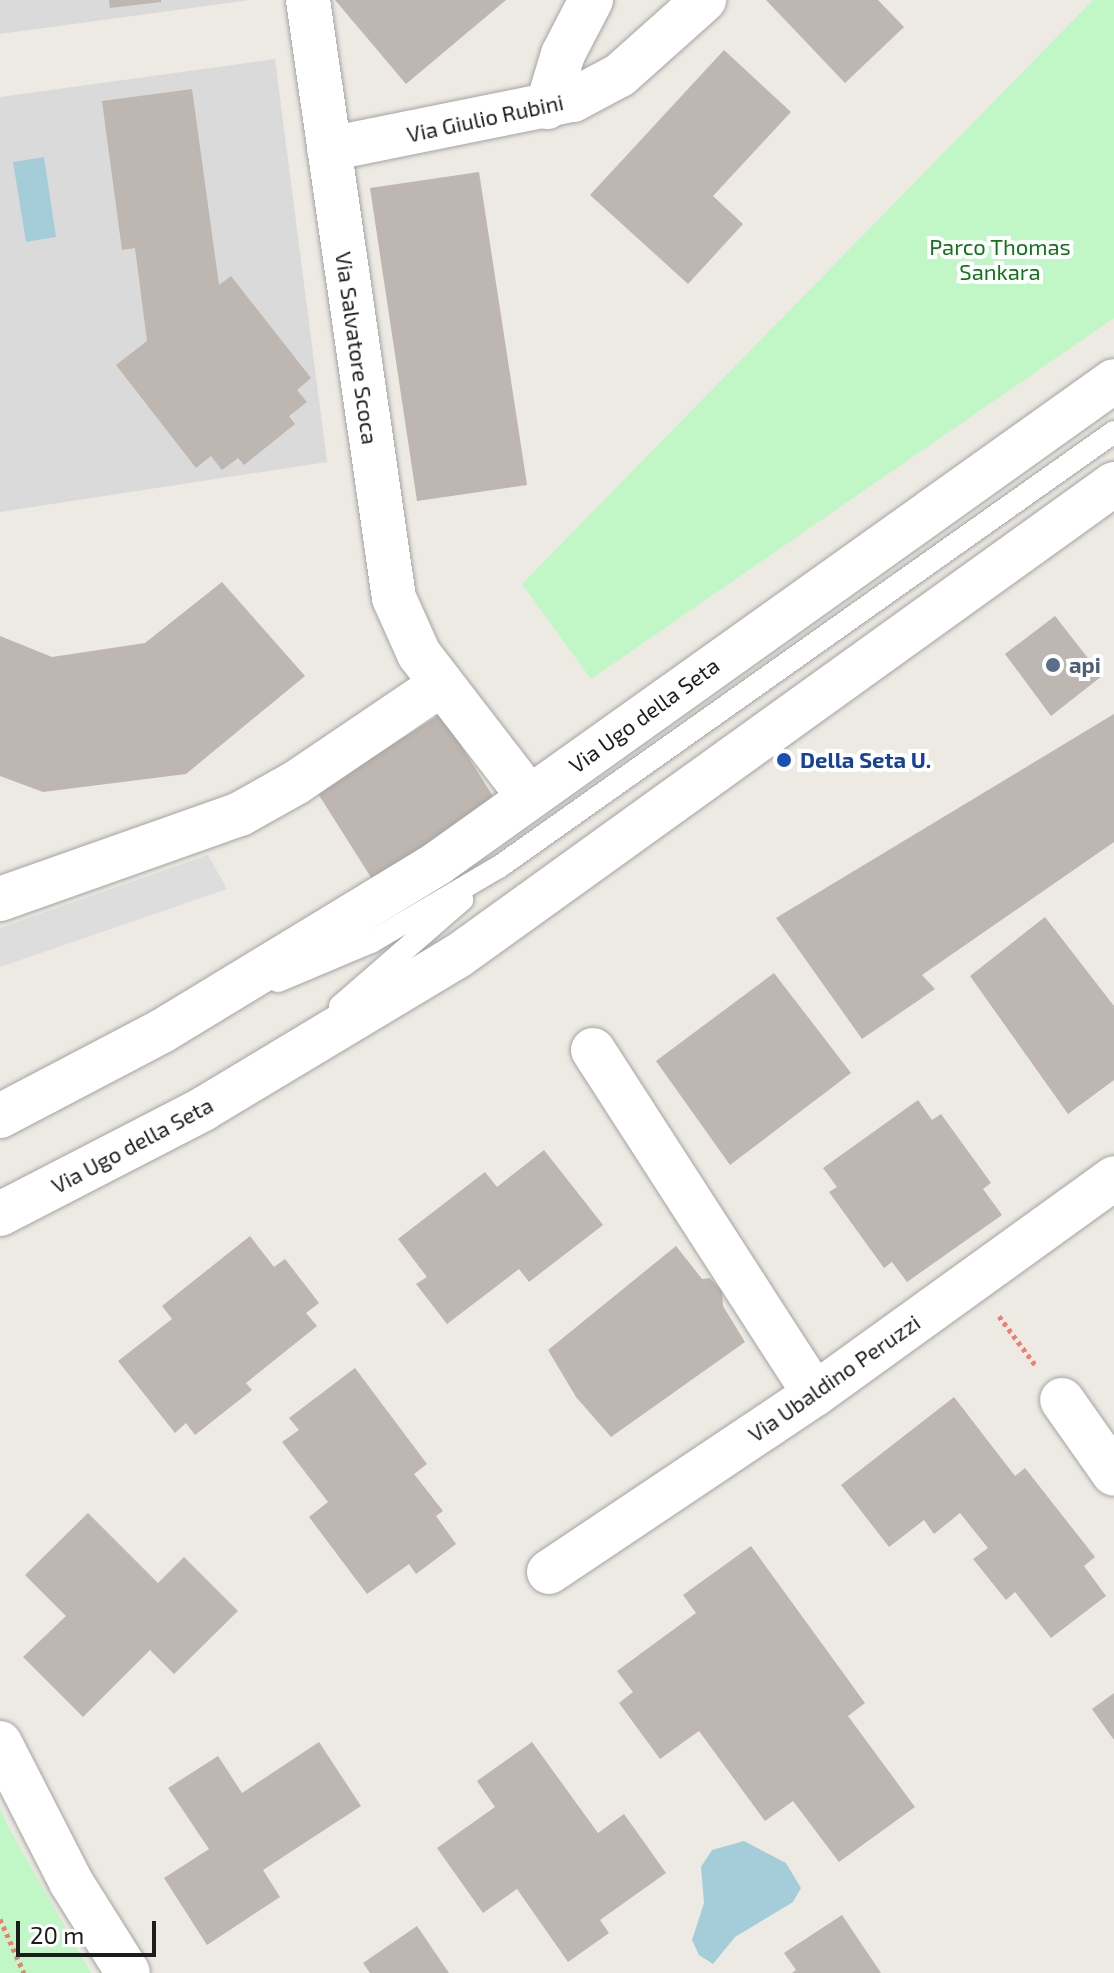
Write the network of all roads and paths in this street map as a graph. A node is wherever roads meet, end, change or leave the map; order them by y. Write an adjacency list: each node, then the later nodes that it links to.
1 (308, 0): 5 (street, Via Salvatore Scoca)
2 (591, 0): 4 (street)
3 (704, 0): 4 (street, Via Giulio Rubini)
4 (547, 107): 5 (street, Via Giulio Rubini)
5 (329, 149): 9 (street, Via Salvatore Scoca)
6 (1114, 381): 10 (street, Via Ugo della Seta)
7 (1114, 432): 11 (lane, Via Ugo della Seta)
8 (1114, 484): 15 (street, Via Ugo della Seta)
9 (440, 685): 10 (street, Via Salvatore Scoca); 12 (street)
10 (529, 797): 13 (street, Via Ugo della Seta)
11 (499, 867): 13 (lane, Via Ugo della Seta); 15 (lane, Via Ugo della Seta)
12 (0, 899)
13 (162, 1031): 16 (street, Via Ugo della Seta)
14 (593, 1050): 20 (street)
15 (262, 1073): 18 (street, Via Ugo della Seta)
16 (0, 1116)
17 (1114, 1178): 19 (street, Via Ubaldino Peruzzi)
18 (0, 1214)
19 (972, 1280): 20 (street, Via Ubaldino Peruzzi); 21 (path)
20 (815, 1394): 23 (street, Via Ubaldino Peruzzi)
21 (1062, 1400): 22 (street)
22 (1114, 1474)
23 (549, 1572)
24 (0, 1743): 27 (street)
25 (0, 1919): 26 (path)
26 (24, 1973)
27 (128, 1973)

